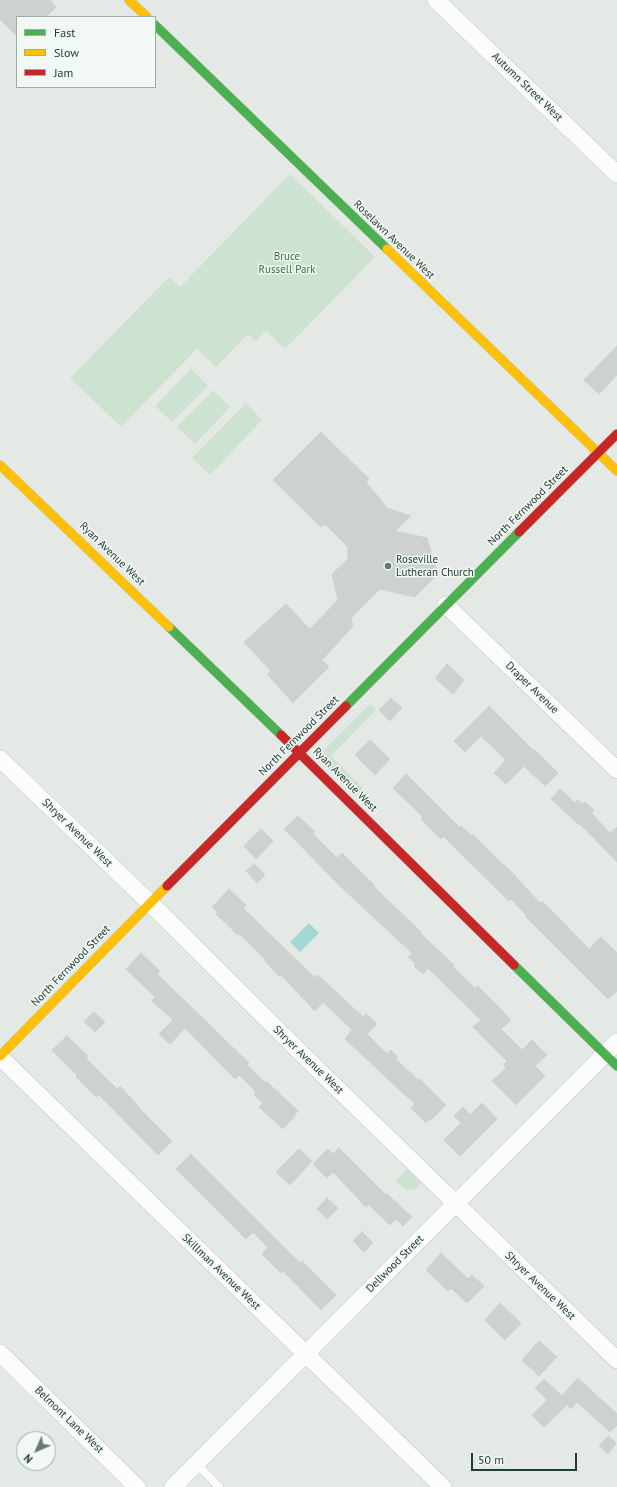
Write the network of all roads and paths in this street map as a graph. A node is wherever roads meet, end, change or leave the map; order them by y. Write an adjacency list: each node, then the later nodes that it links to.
1 (129, 0): 3 (street)
2 (436, 0): 5 (street, Autumn Street West)
3 (146, 16)
4 (156, 26): 7 (street, Roselawn Avenue West)
5 (617, 174)
6 (617, 434): 7 (street, North Fernwood Street)
7 (598, 453): 9 (street, Roselawn Avenue West); 10 (street, North Fernwood Street)
8 (0, 464): 11 (street, Ryan Avenue West)
9 (617, 471)
10 (446, 605): 11 (street, North Fernwood Street); 13 (street, Draper Avenue)
11 (300, 753): 14 (street, North Fernwood Street); 17 (street, Ryan Avenue West)
12 (0, 759): 14 (street, Shryer Avenue West)
13 (617, 770)
14 (150, 903): 16 (street, North Fernwood Street); 18 (street, Shryer Avenue West)
15 (617, 1042): 17 (street, Dellwood Street)
16 (0, 1056): 20 (street, Skillman Avenue West)
17 (611, 1060): 18 (street, Dellwood Street)
18 (455, 1204): 20 (street, Dellwood Street); 21 (street, Shryer Avenue West)
19 (0, 1353): 23 (street, Belmont Lane West)
20 (306, 1354): 22 (street, Dellwood Street); 26 (street, Skillman Avenue West)
21 (617, 1360)
22 (197, 1464): 24 (street, Dellwood Street); 25 (lane)
23 (137, 1487)
24 (173, 1487)
25 (219, 1487)
26 (443, 1487)

